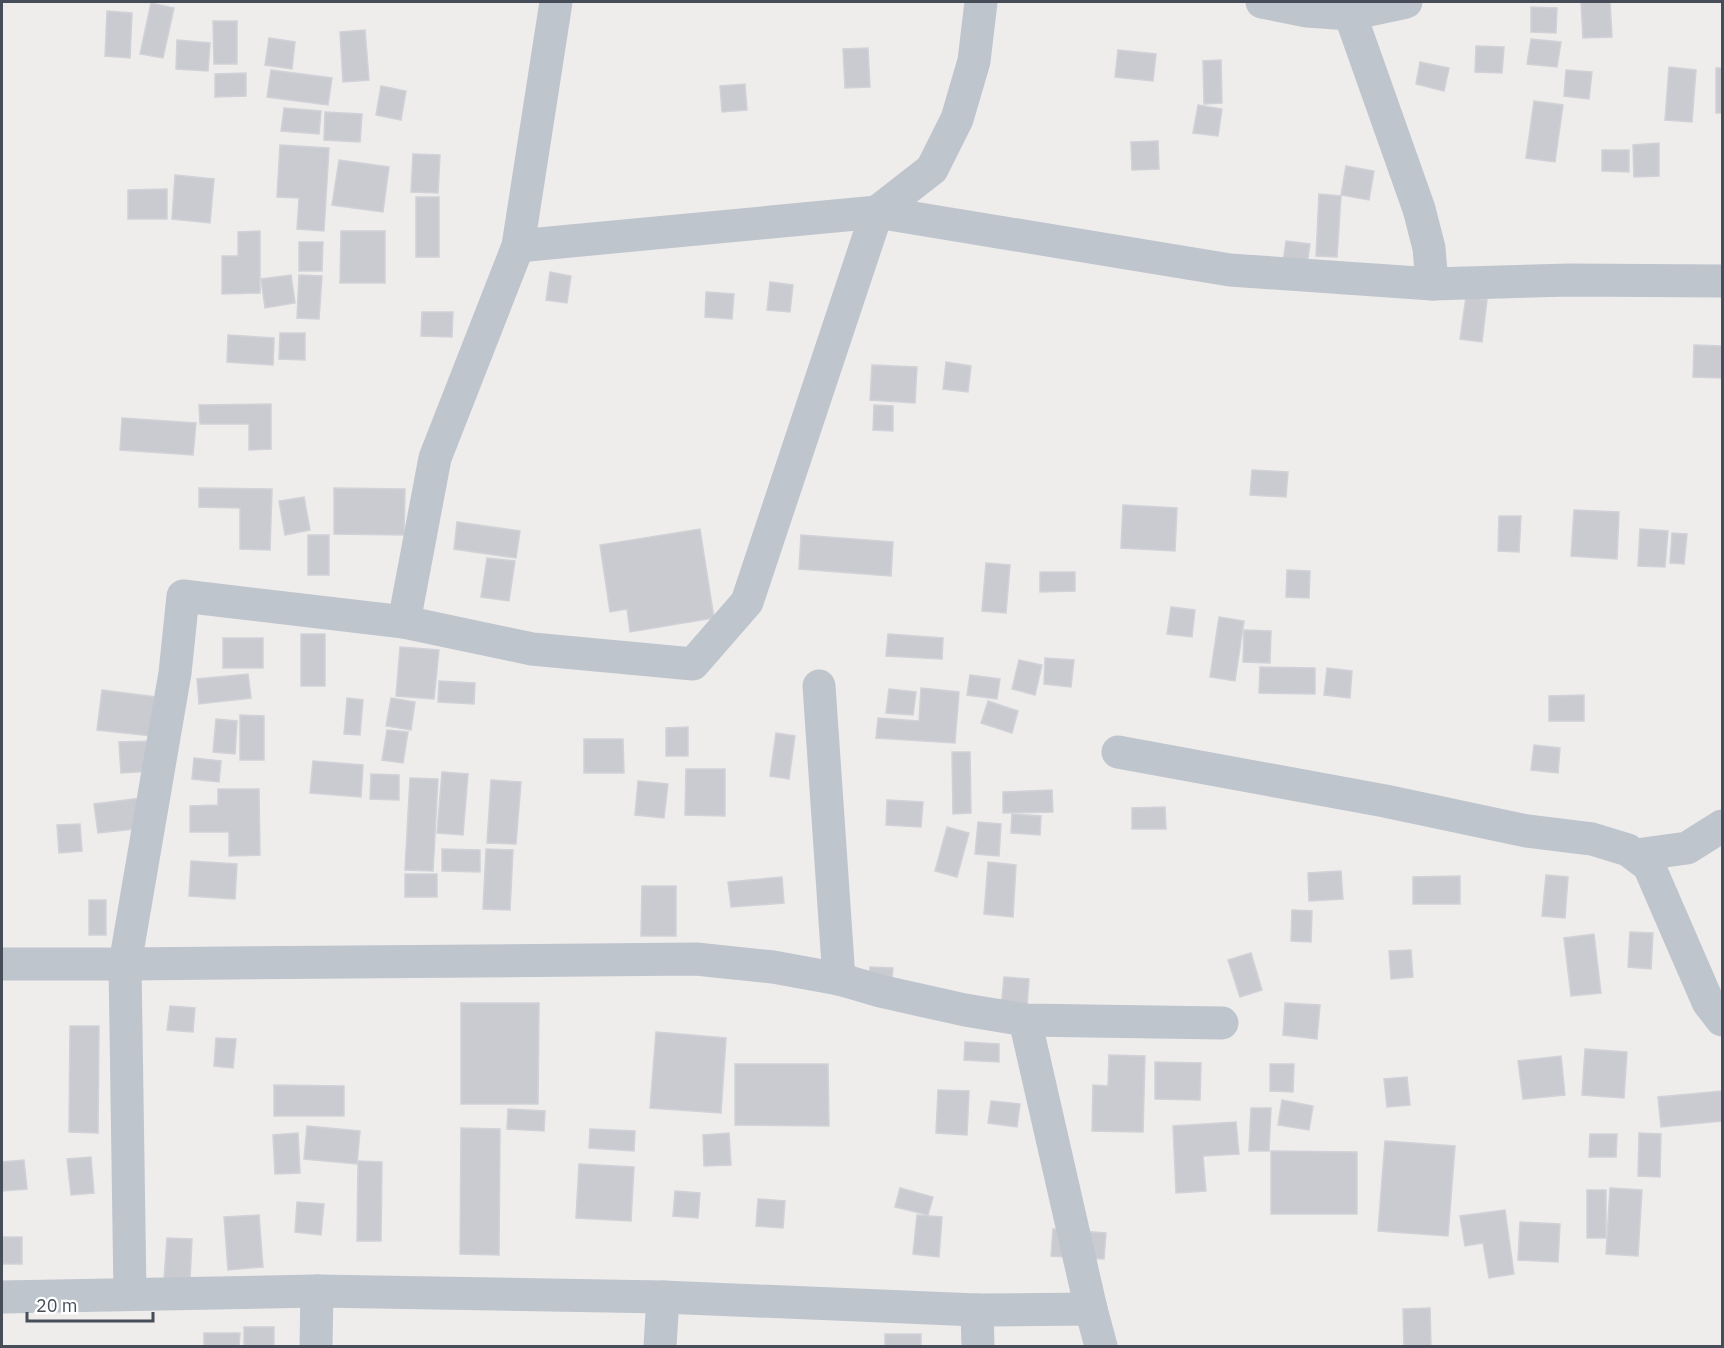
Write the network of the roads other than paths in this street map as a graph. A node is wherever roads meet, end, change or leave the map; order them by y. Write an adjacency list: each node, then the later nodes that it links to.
1 (556, 2): 7 (street)
2 (981, 2): 6 (street)
3 (1262, 2): 5 (street)
4 (1406, 2): 5 (street)
5 (1349, 8): 9 (street)
6 (877, 212): 7 (street); 9 (street); 10 (street)
7 (518, 246): 10 (street)
8 (1722, 281): 9 (street)
9 (1432, 284)
10 (404, 622): 16 (street)
11 (819, 686): 17 (street)
12 (1118, 752): 14 (street)
13 (1722, 826): 14 (street)
14 (1636, 855): 19 (street)
15 (2, 964): 16 (street)
16 (125, 964): 17 (street); 22 (street)
17 (839, 979): 18 (street)
18 (1025, 1020): 20 (street); 25 (street)
19 (1722, 1020)
20 (1221, 1023)
21 (317, 1291): 22 (street); 24 (street); 27 (street)
22 (130, 1294): 23 (street)
23 (2, 1297)
24 (663, 1297): 26 (street); 28 (street)
25 (1091, 1309): 26 (street); 30 (street)
26 (977, 1310): 29 (street)
27 (316, 1347)
28 (660, 1347)
29 (978, 1347)
30 (1101, 1347)

